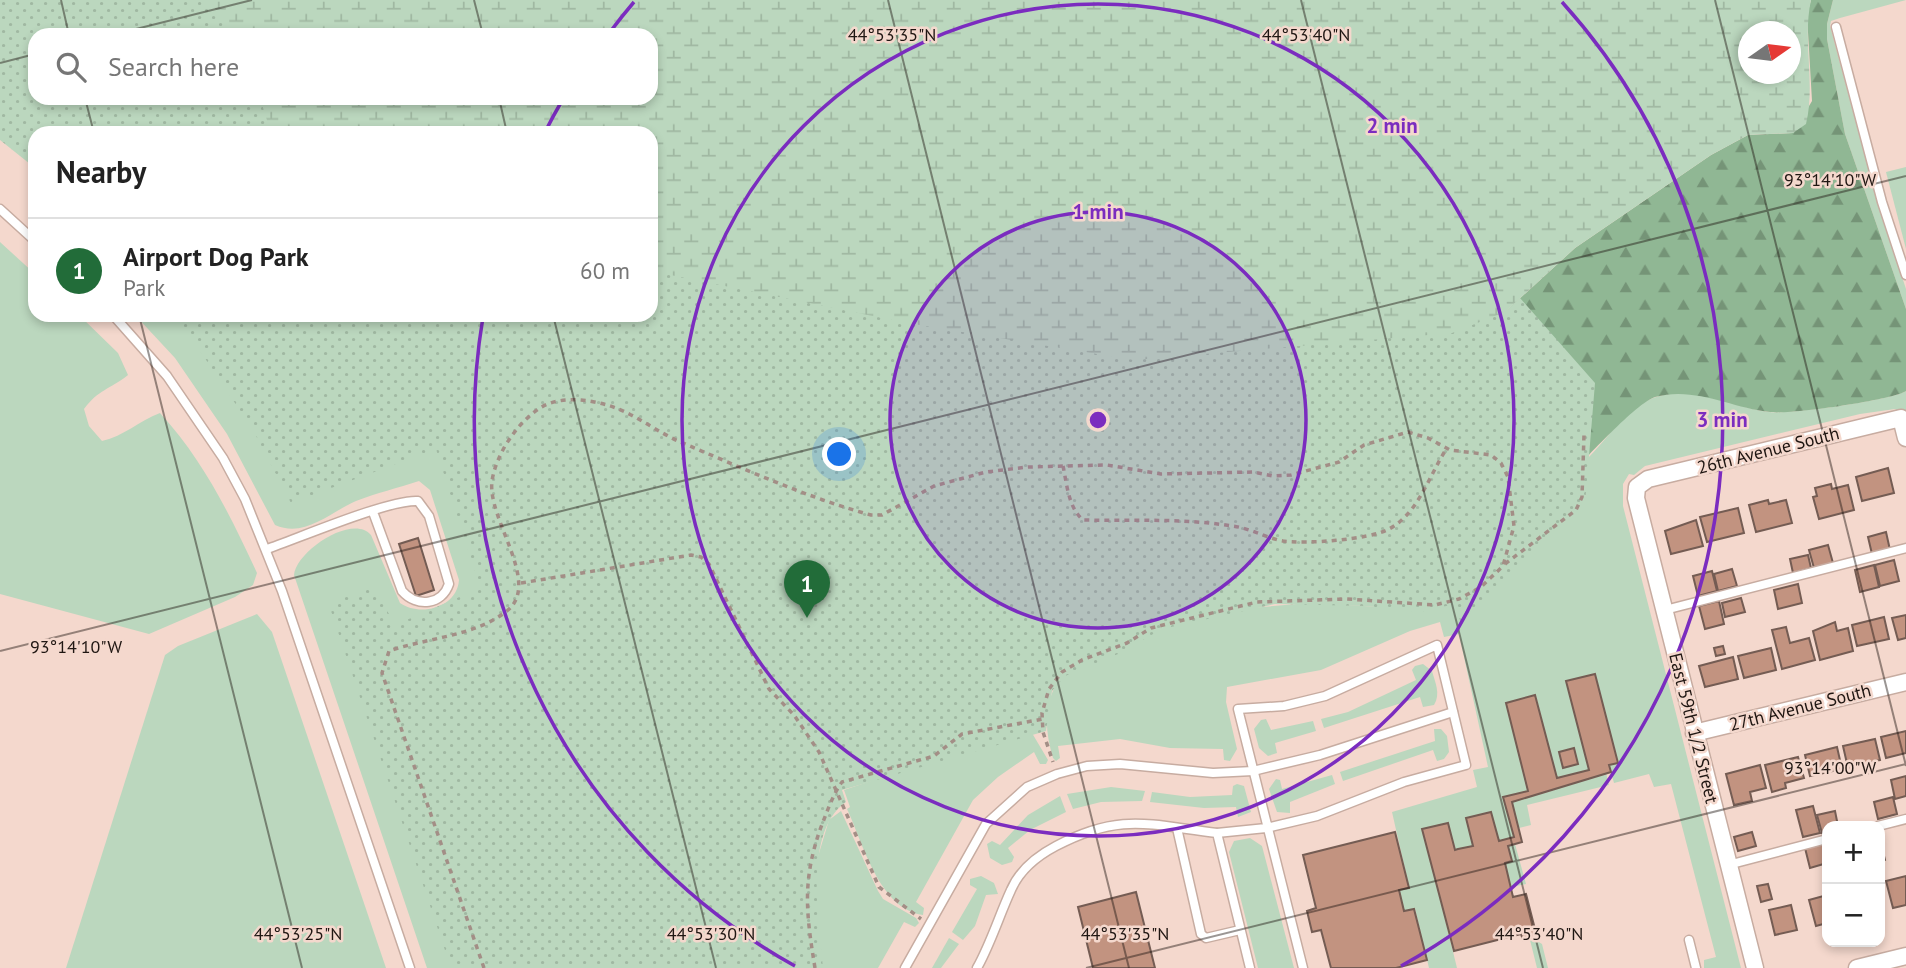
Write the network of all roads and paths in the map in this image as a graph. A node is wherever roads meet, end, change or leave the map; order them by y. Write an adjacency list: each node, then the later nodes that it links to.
1 (1836, 27): 4 (lane)
2 (0, 209): 3 (lane)
3 (28, 235)
4 (1906, 275)
5 (119, 322): 13 (lane)
6 (1584, 435): 14 (path)
7 (1906, 438): 10 (street, 26th Avenue South)
8 (1447, 448): 9 (path); 9 (path); 14 (path)
9 (1063, 466): 15 (path)
10 (1637, 487): 16 (street, East 59th 1/2 Street)
11 (373, 512): 11 (lane); 13 (lane)
12 (1906, 548): 16 (lane)
13 (267, 549): 35 (lane)
14 (1503, 566): 19 (path)
15 (521, 583): 23 (path); 36 (path)
16 (1665, 610): 20 (street, East 59th 1/2 Street)
17 (1906, 682): 20 (street, 27th Avenue South)
18 (1453, 712): 21 (lane); 21 (lane); 27 (lane)
19 (1043, 719): 22 (path); 23 (path)
20 (1694, 733): 30 (street, East 59th 1/2 Street)
21 (1253, 771): 22 (lane); 27 (lane)
22 (1057, 774): 31 (lane)
23 (835, 794): 31 (path); 37 (path)
24 (1906, 819): 25 (lane)
25 (1885, 824)
26 (1177, 828): 28 (lane); 32 (lane); 39 (lane)
27 (1266, 828): 28 (lane); 41 (lane)
28 (1217, 833): 32 (lane)
29 (1822, 840): 30 (lane)
30 (1728, 865): 43 (street, East 59th 1/2 Street)
31 (931, 925): 38 (lane)
32 (1240, 930): 40 (lane)
33 (1689, 940): 42 (lane)
34 (1906, 956): 44 (street)
35 (410, 968)
36 (484, 968)
37 (815, 968)
38 (905, 968)
39 (976, 968)
40 (1250, 968)
41 (1303, 968)
42 (1696, 968)
43 (1755, 968)
44 (1858, 968)

